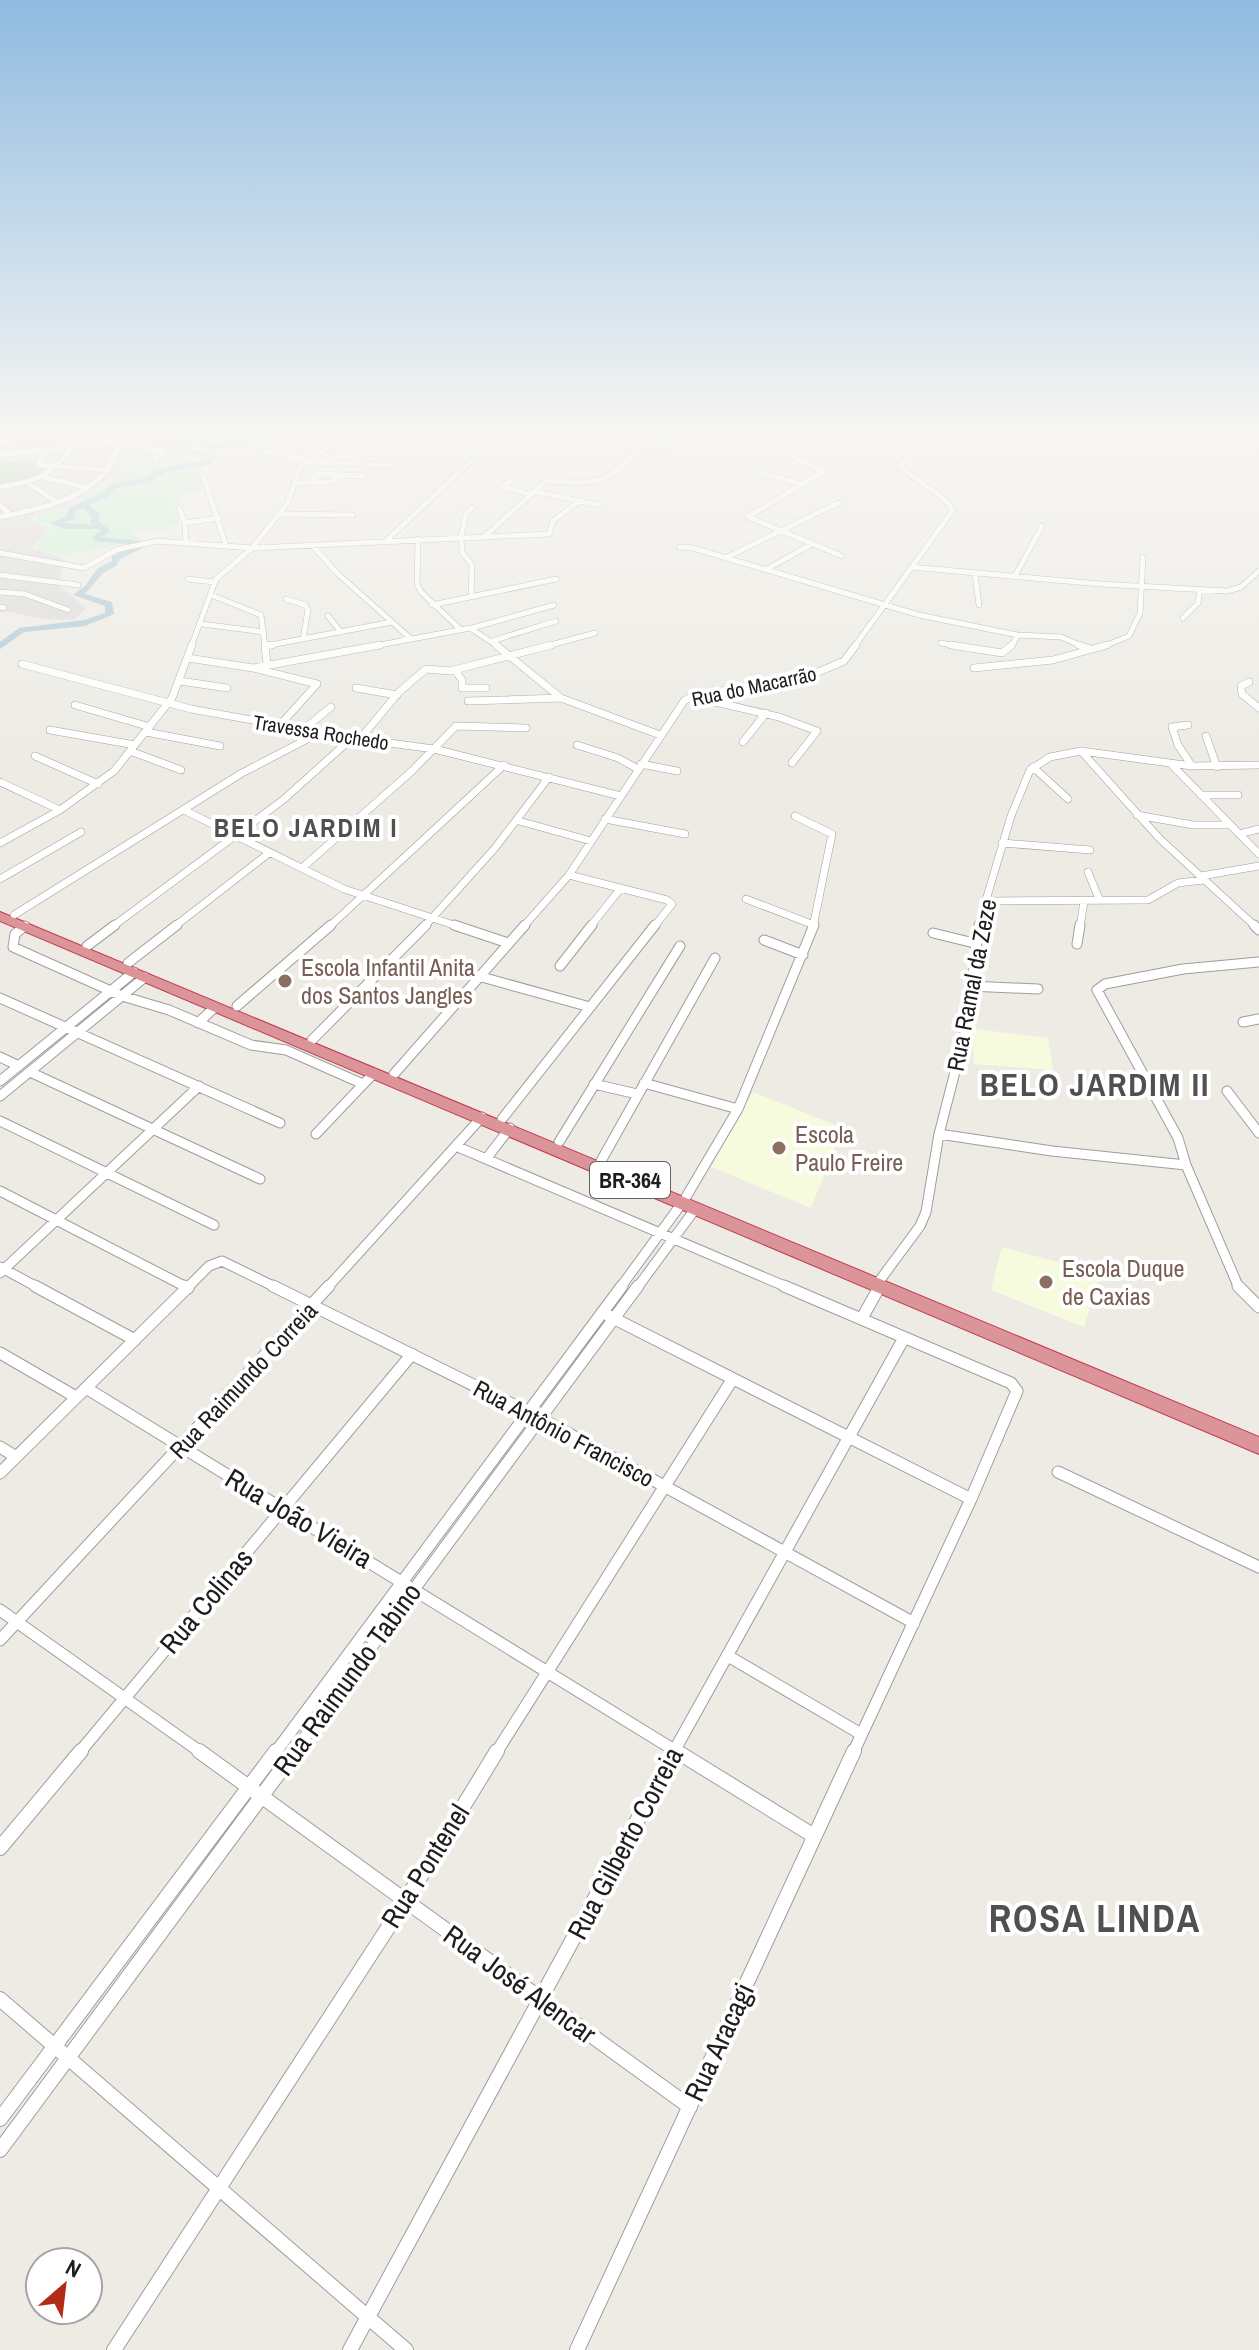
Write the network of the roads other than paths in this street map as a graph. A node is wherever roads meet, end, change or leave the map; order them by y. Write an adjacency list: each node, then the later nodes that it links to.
1 (461, 537): 39 (street)
2 (186, 538): 15 (street)
3 (224, 538): 18 (street)
4 (260, 538): 20 (street)
5 (370, 538): 14 (street)
6 (389, 538): 13 (street)
7 (447, 538): 12 (street)
8 (766, 538): 24 (street)
9 (794, 538): 16 (street)
10 (932, 538): 25 (street, Rua do Macarrão)
11 (1036, 538): 30 (street)
12 (418, 539): 13 (street); 41 (street)
13 (387, 540): 14 (street)
14 (368, 541): 17 (street)
15 (186, 543): 18 (street); 21 (street)
16 (812, 544): 22 (street); 26 (street)
17 (312, 545): 20 (street); 49 (street)
18 (226, 546): 20 (street)
19 (679, 547): 24 (street)
20 (252, 548): 33 (street)
21 (0, 553)
22 (842, 556)
23 (1143, 557): 35 (street)
24 (725, 558): 26 (street)
25 (911, 567): 28 (street); 43 (street, Rua do Macarrão)
26 (765, 570): 43 (street)
27 (1259, 571): 36 (street)
28 (975, 574): 30 (street); 44 (street)
29 (0, 575): 34 (street)
30 (1015, 576): 35 (street)
31 (188, 579): 33 (street)
32 (556, 579): 39 (street)
33 (214, 582): 38 (street)
34 (78, 585)
35 (1141, 586): 36 (street); 61 (street)
36 (1200, 589): 47 (street)
37 (3, 591): 45 (street)
38 (211, 595): 50 (street); 52 (street)
39 (471, 597): 41 (street)
40 (286, 599): 57 (street)
41 (432, 605): 51 (street)
42 (554, 605): 51 (street)
43 (883, 605): 55 (street); 75 (street, Rua do Macarrão)
44 (979, 605)
45 (68, 610)
46 (328, 616): 53 (street)
47 (1183, 618)
48 (556, 621): 58 (street)
49 (392, 622): 53 (street); 56 (street)
50 (202, 624): 52 (street); 63 (street)
51 (465, 628): 56 (street); 58 (street)
52 (264, 632): 60 (street)
53 (341, 632): 57 (street)
54 (591, 634): 62 (street)
55 (1018, 635): 59 (street); 61 (street)
56 (410, 638): 65 (street)
57 (303, 639): 60 (street)
58 (492, 641): 62 (street)
59 (941, 643)
60 (265, 646): 65 (street)
61 (1090, 649): 67 (street)
62 (512, 657): 68 (street); 76 (street)
63 (188, 658): 66 (street); 69 (street)
64 (22, 664): 78 (street, Travessa Rochedo)
65 (267, 665): 66 (street)
66 (253, 668): 83 (street)
67 (974, 668)
68 (455, 670): 73 (street); 74 (street)
69 (180, 681): 71 (street); 78 (street)
70 (1249, 682): 81 (street)
71 (227, 688)
72 (356, 688): 74 (street)
73 (486, 688)
74 (397, 695): 92 (street)
75 (690, 697): 82 (street); 90 (street, Rua do Macarrão)
76 (561, 698): 77 (street); 90 (street)
77 (468, 701)
78 (169, 704): 83 (street, Travessa Rochedo); 88 (street)
79 (75, 705): 88 (street, Travessa Rochedo)
80 (331, 707): 86 (street)
81 (1259, 708)
82 (766, 713): 93 (street); 100 (street)
83 (280, 725): 86 (street, Travessa Rochedo)
84 (1188, 725): 104 (street)
85 (526, 728): 97 (street)
86 (304, 729): 89 (street, Travessa Rochedo)
87 (50, 730): 96 (street)
88 (148, 730): 95 (street, Travessa Rochedo); 96 (street)
89 (319, 733): 92 (street, Travessa Rochedo); 118 (street)
90 (660, 735): 105 (street, Rua do Macarrão)
91 (1206, 736): 107 (street)
92 (356, 739): 97 (street, Travessa Rochedo); 128 (street)
93 (743, 742)
94 (577, 745): 105 (street)
95 (220, 746)
96 (133, 748): 108 (street); 112 (street)
97 (434, 749): 102 (street, Travessa Rochedo); 136 (street)
98 (1081, 751): 101 (street); 106 (street); 119 (street)
99 (35, 756): 112 (street)
100 (792, 763)
101 (1171, 764): 104 (street); 113 (street)
102 (504, 765): 110 (street, Travessa Rochedo); 142 (street)
103 (1259, 765): 107 (street)
104 (1192, 766): 107 (street)
105 (640, 767): 109 (street); 115 (street, Rua do Macarrão)
106 (1033, 767): 116 (street); 131 (street, Rua Ramal da Zeze)
107 (1217, 767)
108 (181, 770)
109 (677, 771)
110 (549, 777): 115 (street, Travessa Rochedo); 122 (street)
111 (0, 782): 117 (street)
112 (98, 784): 117 (street)
113 (1201, 795): 114 (street); 123 (street)
114 (1238, 795)
115 (621, 796): 121 (street, Rua do Macarrão)
116 (1068, 799)
117 (60, 810): 130 (street)
118 (184, 810): 128 (street); 147 (street)
119 (1137, 815): 123 (street); 139 (street)
120 (795, 816): 149 (street)
121 (605, 819): 126 (street); 129 (street, Rua do Macarrão)
122 (519, 821): 129 (street); 148 (street)
123 (1230, 825): 127 (street)
124 (1259, 829): 127 (street)
125 (81, 832): 140 (street)
126 (685, 834)
127 (1239, 834): 134 (street)
128 (236, 835): 133 (street); 156 (street)
129 (591, 841): 138 (street, Rua do Macarrão)
130 (0, 843)
131 (1002, 843): 132 (street); 144 (street, Rua Ramal da Zeze)
132 (1090, 850)
133 (269, 853): 136 (street); 162 (street)
134 (1259, 854)
135 (1259, 866): 139 (street)
136 (302, 868): 142 (street)
137 (1088, 872): 146 (street)
138 (569, 875): 141 (street); 153 (street, Rua do Macarrão)
139 (1202, 878): 146 (street); 150 (street)
140 (0, 879)
141 (621, 888): 161 (street); 171 (street)
142 (366, 895): 148 (street); 170 (street)
143 (746, 899): 149 (street)
144 (986, 901): 145 (street); 154 (street, Rua Ramal da Zeze)
145 (1084, 901): 146 (street); 155 (street)
146 (1100, 901)
147 (10, 916): 156 (highway, BR-364); 162 (highway, BR-364); 167 (street)
148 (434, 917): 153 (street); 179 (street)
149 (814, 925): 158 (street)
150 (1258, 928)
151 (933, 933): 154 (street)
152 (764, 940): 158 (street)
153 (508, 943): 163 (street, Rua do Macarrão)
154 (974, 943): 164 (street, Rua Ramal da Zeze)
155 (1077, 944)
156 (87, 946): 162 (highway, BR-364)
157 (680, 946): 187 (street)
158 (803, 955): 192 (street)
159 (715, 958): 186 (street)
160 (1259, 962): 205 (street)
161 (560, 966)
162 (136, 971): 166 (highway, BR-364); 167 (street); 168 (street)
163 (478, 976): 171 (street); 183 (street, Rua do Macarrão)
164 (969, 986): 165 (street); 200 (street, Rua Ramal da Zeze)
165 (1038, 989)
166 (185, 990): 170 (highway, BR-364); 172 (highway, BR-364)
167 (111, 991): 168 (street); 177 (street)
168 (122, 996): 176 (street); 178 (street)
169 (0, 998): 177 (street)
170 (237, 1006): 173 (highway, BR-364)
171 (590, 1007): 196 (street)
172 (214, 1008): 173 (highway, BR-364); 176 (street)
173 (254, 1019): 179 (highway, BR-364); 184 (highway, BR-364)
174 (1259, 1019): 175 (street)
175 (1243, 1022)
176 (198, 1023): 184 (street)
177 (66, 1027): 178 (street); 181 (street)
178 (78, 1032): 182 (street); 188 (street)
179 (312, 1040): 183 (highway, BR-364)
180 (0, 1057): 181 (street)
181 (19, 1066): 185 (street)
182 (30, 1072): 191 (street); 197 (street)
183 (394, 1074): 196 (highway, BR-364)
184 (368, 1079): 193 (highway, BR-364); 199 (street)
185 (0, 1081)
186 (644, 1083): 190 (street); 192 (street)
187 (594, 1084): 190 (street); 201 (street)
188 (199, 1086): 195 (street); 197 (street)
189 (1227, 1091): 198 (street)
190 (637, 1094): 204 (street)
191 (0, 1096)
192 (738, 1109): 209 (street)
193 (482, 1117): 196 (highway, BR-364); 202 (street, Rua Raimundo Correia)
194 (0, 1121): 206 (street)
195 (280, 1123)
196 (506, 1124): 201 (highway, BR-364); 203 (street); 209 (highway, BR-364)
197 (153, 1129): 206 (street); 207 (street)
198 (1259, 1133)
199 (316, 1134)
200 (939, 1134): 205 (street); 215 (street, Rua Ramal da Zeze)
201 (559, 1142): 204 (highway, BR-364)
202 (458, 1147): 203 (street); 217 (street, Rua Raimundo Correia)
203 (486, 1159): 212 (street)
204 (601, 1161): 209 (highway, BR-364)
205 (1186, 1165): 218 (street)
206 (106, 1172): 210 (street); 211 (street)
207 (260, 1179)
208 (0, 1191): 210 (street)
209 (688, 1202): 212 (street, Rua Raimundo Tabino); 213 (street, Rua Raimundo Tabino); 215 (highway, BR-364)
210 (57, 1220): 214 (street); 216 (street)
211 (214, 1225)
212 (661, 1232): 213 (street); 219 (street, Rua Raimundo Tabino)
213 (674, 1238): 219 (street, Rua Raimundo Tabino); 220 (street)
214 (1, 1270): 222 (street)
215 (880, 1283): 220 (street, Rua Ramal da Zeze); 229 (highway, BR-364); 230 (highway, BR-364)
216 (188, 1288): 217 (street, Rua Antônio Francisco); 222 (street)
217 (312, 1305): 224 (street, Rua Antônio Francisco); 232 (street, Rua Raimundo Correia)
218 (1259, 1307)
219 (608, 1316): 225 (street); 227 (street, Rua Raimundo Tabino)
220 (862, 1318): 221 (street)
221 (904, 1338): 228 (street, Rua Gilberto Correia); 237 (street, Rua Aracagi)
222 (135, 1340): 226 (street)
223 (0, 1353): 226 (street, Rua João Vieira)
224 (412, 1354): 227 (street, Rua Antônio Francisco); 238 (street, Rua Colinas)
225 (732, 1380): 228 (street); 236 (street, Rua Pontenel)
226 (81, 1392): 232 (street, Rua João Vieira); 233 (street)
227 (535, 1415): 236 (street, Rua Antônio Francisco); 241 (street, Rua Raimundo Tabino)
228 (848, 1437): 237 (street); 239 (street, Rua Gilberto Correia)
229 (1259, 1437)
230 (1259, 1446)
231 (0, 1447): 233 (street)
232 (182, 1447): 238 (street, Rua João Vieira); 243 (street, Rua Raimundo Correia)
233 (16, 1457): 235 (street)
234 (1058, 1472): 240 (street)
235 (0, 1473)
236 (665, 1486): 239 (street, Rua Antônio Francisco); 247 (street, Rua Pontenel)
237 (971, 1499): 244 (street, Rua Aracagi)
238 (283, 1508): 241 (street, Rua João Vieira); 248 (street, Rua Colinas)
239 (784, 1553): 244 (street, Rua Antônio Francisco); 246 (street, Rua Gilberto Correia)
240 (1259, 1567)
241 (409, 1585): 247 (street, Rua João Vieira); 251 (street, Rua Raimundo Tabino); 252 (street, Rua Raimundo Tabino)
242 (0, 1610): 243 (street, Rua José Alencar)
243 (17, 1622): 245 (street, Rua Raimundo Correia); 248 (street, Rua José Alencar)
244 (914, 1623): 249 (street, Rua Aracagi)
245 (0, 1640)
246 (728, 1656): 249 (street); 250 (street, Rua Gilberto Correia)
247 (547, 1670): 250 (street, Rua João Vieira); 255 (street, Rua Pontenel)
248 (124, 1699): 251 (street, Rua José Alencar); 254 (street, Rua Colinas)
249 (861, 1734): 253 (street, Rua Aracagi)
250 (675, 1750): 253 (street, Rua João Vieira); 258 (street, Rua Gilberto Correia)
251 (249, 1786): 252 (street, Rua José Alencar); 257 (street, Rua Raimundo Tabino)
252 (261, 1795): 255 (street, Rua José Alencar); 259 (street, Rua Raimundo Tabino)
253 (814, 1836): 262 (street, Rua Aracagi)
254 (0, 1848)
255 (406, 1900): 258 (street, Rua José Alencar); 265 (street, Rua Pontenel)
256 (0, 1999): 260 (street)
257 (89, 1999): 259 (street); 260 (street, Rua Raimundo Tabino)
258 (540, 2000): 262 (street, Rua José Alencar); 266 (street, Rua Gilberto Correia)
259 (103, 2009): 261 (street, Rua Raimundo Tabino)
260 (54, 2046): 261 (street); 263 (street, Rua Raimundo Tabino)
261 (67, 2059): 264 (street, Rua Raimundo Tabino); 265 (street)
262 (690, 2107): 270 (street, Rua Aracagi)
263 (0, 2119)
264 (0, 2150)
265 (217, 2189): 266 (street); 267 (street, Rua Pontenel)
266 (369, 2317): 268 (street, Rua Gilberto Correia); 269 (street)
267 (114, 2350)
268 (350, 2350)
269 (406, 2350)
270 (577, 2350)

